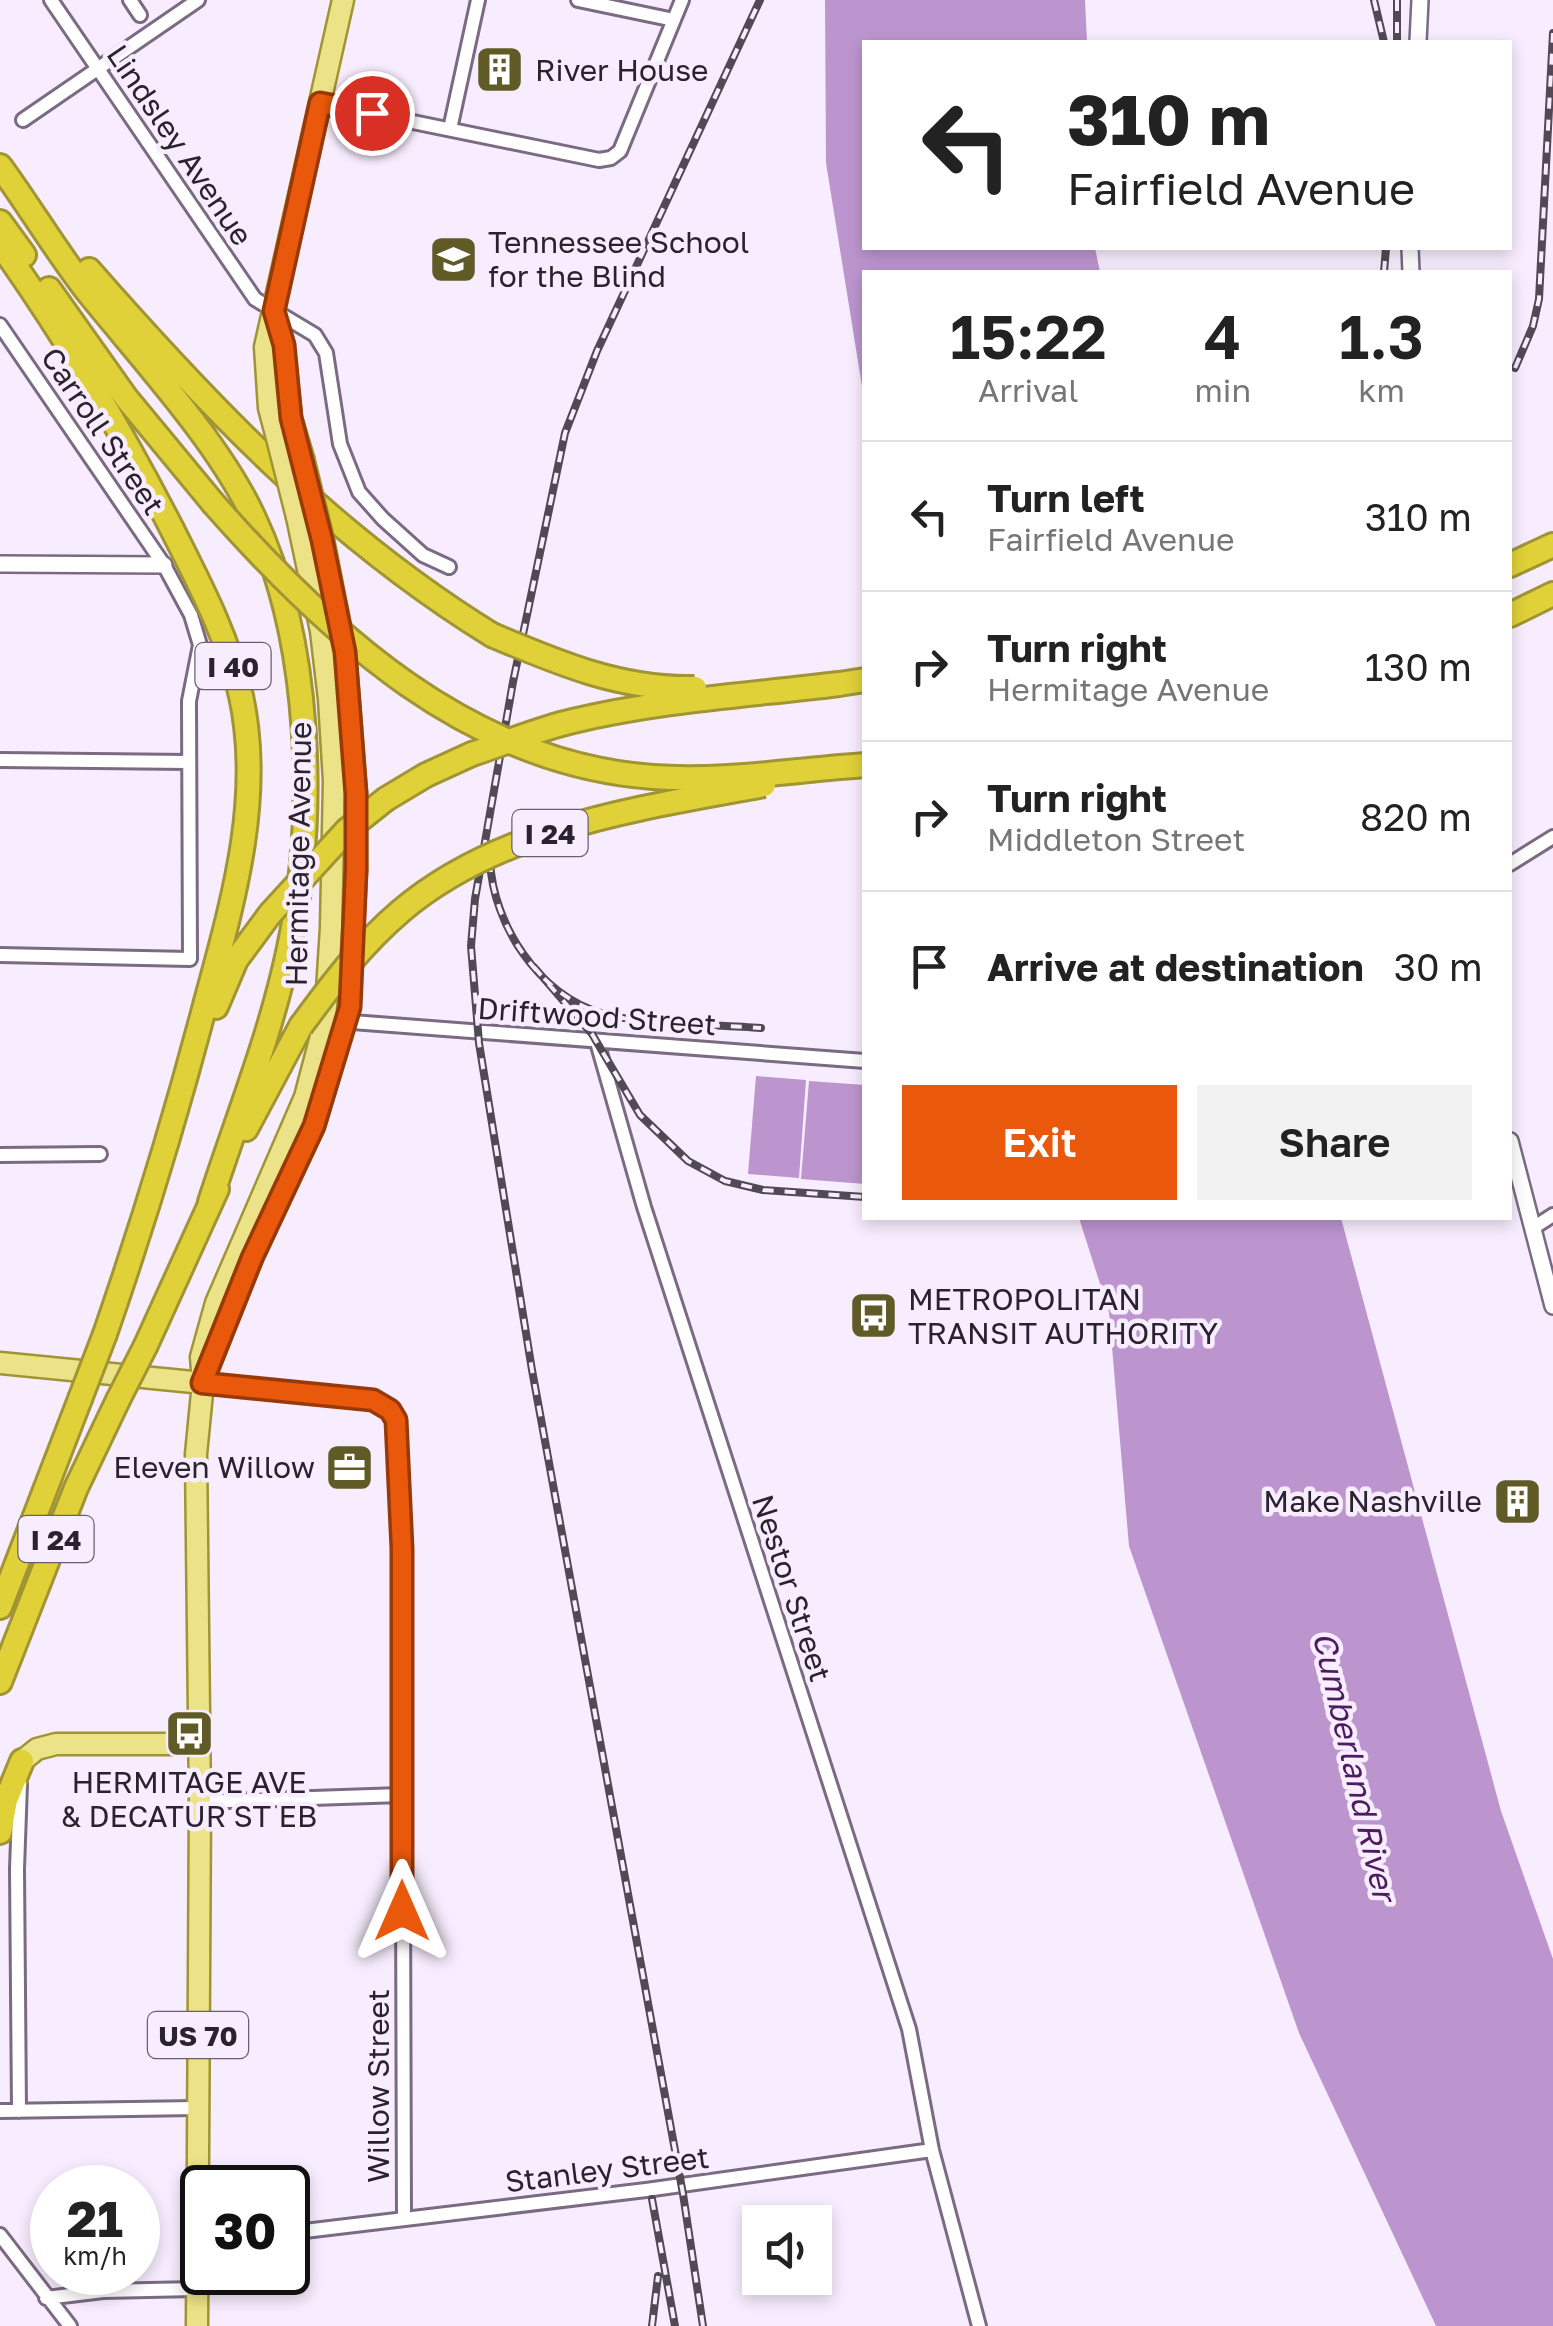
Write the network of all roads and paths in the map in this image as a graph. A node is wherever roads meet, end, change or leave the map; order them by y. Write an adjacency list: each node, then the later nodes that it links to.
1 (51, 0): 12 (street, Lindsley Avenue)
2 (130, 0): 9 (street)
3 (198, 0): 12 (street)
4 (343, 0): 13 (main road, Hermitage Avenue / US 70)
5 (478, 0): 15 (street)
6 (580, 0): 10 (street)
7 (682, 0): 10 (street)
8 (1420, 0): 11 (street)
9 (140, 16)
10 (674, 20): 15 (street)
11 (1418, 40)
12 (97, 69): 14 (street); 22 (street, Lindsley Avenue)
13 (320, 103): 15 (street); 22 (main road, Hermitage Avenue / US 70)
14 (24, 120)
15 (450, 129)
16 (0, 166): 17 (highway, I 40)
17 (16, 188): 32 (highway, bridge); 47 (highway, I 40)
18 (0, 222): 35 (highway, bridge)
19 (0, 244): 21 (highway, I 40)
20 (0, 258): 21 (highway)
21 (26, 282): 43 (highway, I 40)
22 (274, 311): 28 (street, Lindsley Avenue); 40 (main road, Hermitage Avenue / US 70, bridge); 40 (main road, Hermitage Avenue / US 70, bridge)
23 (0, 326): 27 (street, Carroll Street)
24 (1553, 545): 26 (highway)
25 (0, 564): 27 (street)
26 (1512, 564)
27 (164, 565): 34 (street, Carroll Street)
28 (449, 567)
29 (1553, 594): 30 (highway)
30 (1512, 614)
31 (862, 680): 32 (highway, I 24)
32 (839, 684): 43 (highway, I 24, bridge)
33 (0, 760): 34 (street)
34 (188, 762): 39 (street, Carroll Street)
35 (862, 765)
36 (862, 766): 47 (highway, I 24, bridge)
37 (1553, 837): 38 (street)
38 (1512, 863)
39 (0, 955)
40 (335, 1021): 41 (street, Driftwood Street); 52 (main road, Hermitage Avenue / US 70)
41 (597, 1042): 42 (street, Driftwood Street); 63 (street, Nestor Street)
42 (862, 1061)
43 (182, 1094): 53 (highway, I 24, bridge)
44 (1512, 1149): 49 (street)
45 (100, 1154): 46 (street)
46 (0, 1155)
47 (210, 1202): 54 (highway, I 24, bridge)
48 (1553, 1215): 49 (street)
49 (1533, 1228): 50 (street)
50 (1553, 1306)
51 (0, 1363): 52 (main road)
52 (202, 1383): 55 (main road, Hermitage Avenue / US 70); 57 (street, Willow Street)
53 (0, 1607)
54 (0, 1682)
55 (199, 1744): 56 (main road); 58 (main road, Hermitage Avenue / US 70)
56 (22, 1762): 59 (highway); 61 (street)
57 (401, 1795): 58 (street); 65 (street, Willow Street)
58 (200, 1802): 60 (main road, Hermitage Avenue / US 70)
59 (0, 1832)
60 (197, 2108): 61 (street); 64 (main road, Hermitage Avenue / US 70)
61 (19, 2111): 62 (street)
62 (0, 2112)
63 (932, 2150): 65 (street, Stanley Street); 73 (street, Nestor Street)
64 (198, 2165)
65 (404, 2220): 66 (street, Stanley Street)
66 (310, 2231)
67 (0, 2234): 70 (street)
68 (180, 2290): 70 (street)
69 (195, 2295): 72 (main road, Hermitage Avenue / US 70)
70 (46, 2298): 71 (street)
71 (70, 2326)
72 (197, 2326)
73 (979, 2326)

